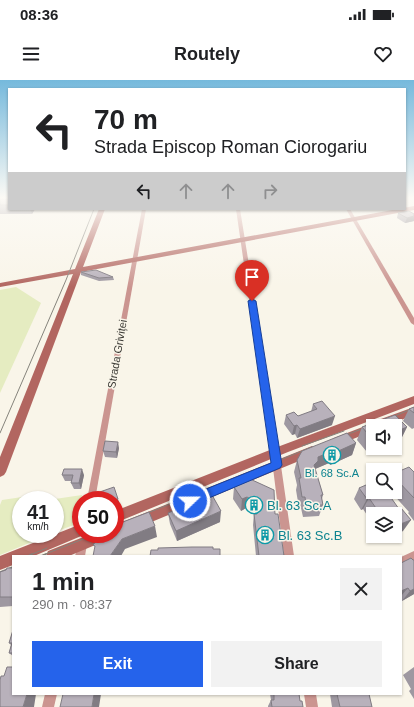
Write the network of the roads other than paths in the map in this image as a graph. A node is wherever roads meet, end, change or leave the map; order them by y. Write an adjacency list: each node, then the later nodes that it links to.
1 (95, 228): 8 (main road)
2 (140, 228): 7 (street, Strada Griviței)
3 (241, 228): 6 (street)
4 (310, 228): 6 (main road)
5 (359, 228): 10 (street)
6 (243, 241): 7 (main road); 15 (street)
7 (134, 261): 8 (main road); 18 (street, Strada Griviței)
8 (79, 271): 9 (main road); 17 (main road)
9 (0, 285)
10 (414, 323)
11 (414, 400): 15 (main road)
12 (414, 411): 13 (main road)
13 (394, 419)
14 (366, 430): 16 (main road)
15 (275, 452): 16 (street); 19 (main road)
16 (277, 465): 20 (main road); 24 (street)
17 (0, 472)
18 (93, 491)
19 (124, 513)
20 (124, 527)
21 (81, 543): 22 (main road); 23 (main road)
22 (23, 555)
23 (55, 555)
24 (289, 555)
25 (414, 556): 27 (street)
26 (12, 558): 28 (main road)
27 (402, 562)
28 (0, 563)
29 (12, 572): 30 (main road)
30 (0, 577)
31 (51, 695): 33 (street)
32 (310, 695): 34 (street)
33 (48, 707)
34 (312, 707)

